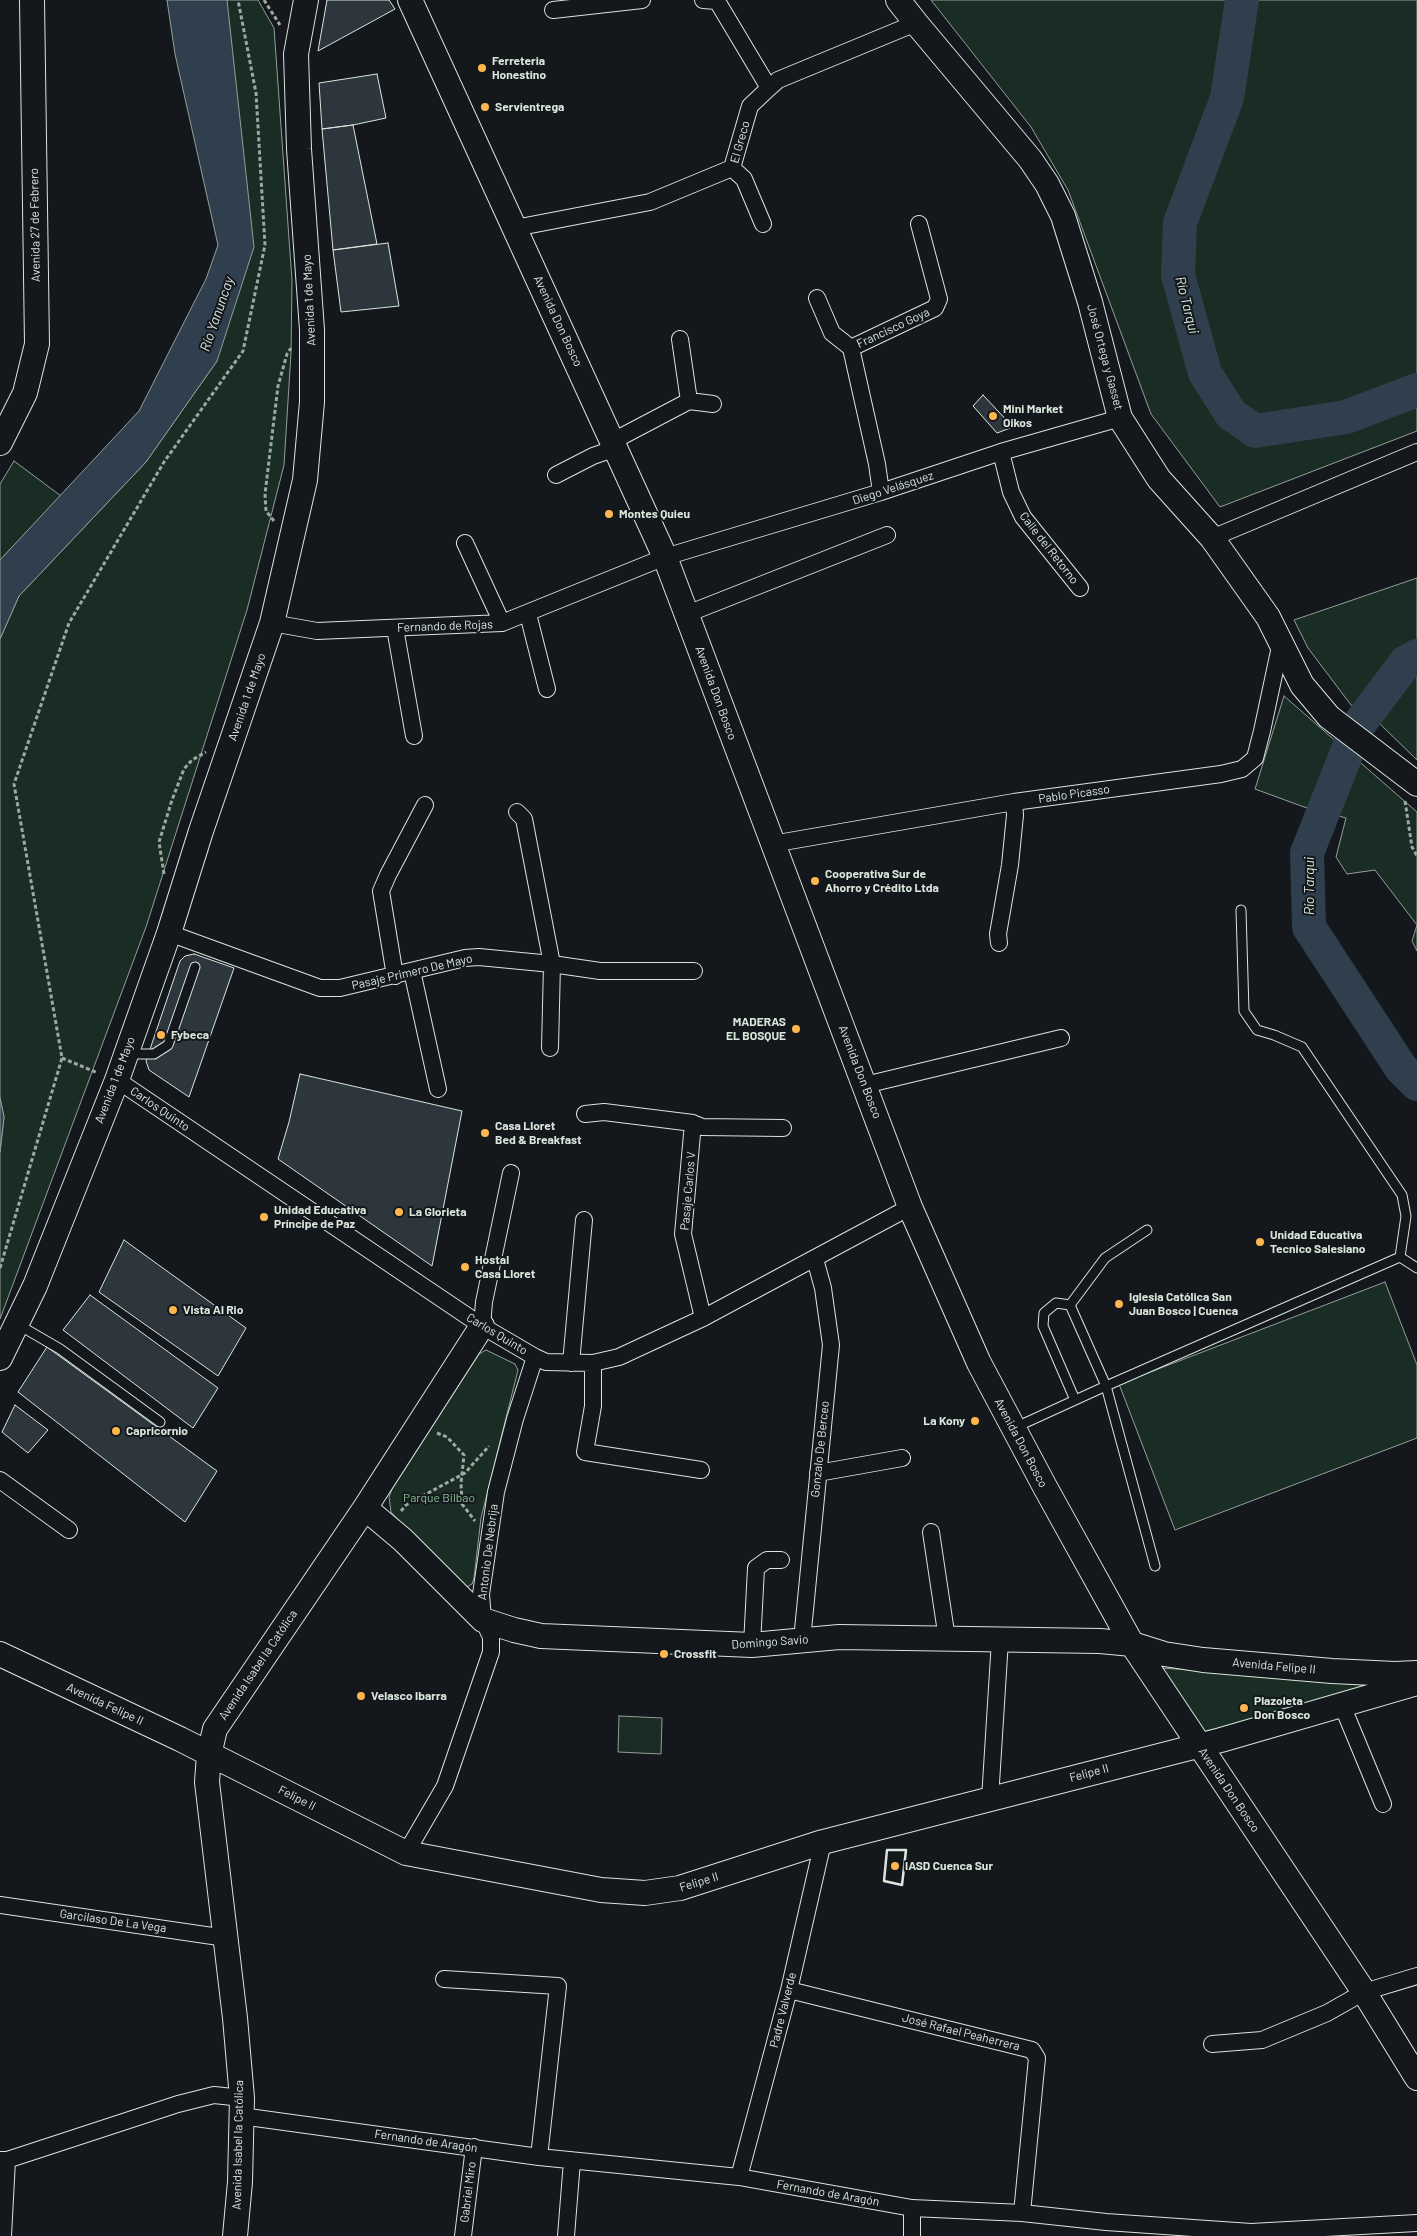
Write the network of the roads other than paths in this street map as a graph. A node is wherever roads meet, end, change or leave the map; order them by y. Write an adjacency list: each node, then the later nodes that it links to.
1 (32, 0): 20 (street, Avenida 27 de Febrero)
2 (642, 0): 7 (street)
3 (703, 0): 9 (street)
4 (898, 0): 8 (street, José Ortega y Gasset)
5 (302, 1): 33 (street, Avenida 1 de Mayo)
6 (412, 3): 13 (street, Avenida Don Bosco)
7 (553, 10)
8 (916, 24): 9 (street, El Greco); 19 (street, José Ortega y Gasset)
9 (769, 88): 10 (street, El Greco)
10 (732, 168): 11 (street); 13 (street, El Greco)
11 (763, 224)
12 (919, 224): 16 (street, Francisco Goya)
13 (515, 228): 21 (street, Avenida Don Bosco)
14 (817, 298): 16 (street)
15 (680, 339): 17 (street)
16 (851, 348): 25 (street, Francisco Goya)
17 (689, 401): 18 (street); 21 (street)
18 (713, 404)
19 (1120, 418): 22 (street, Diego Velásquez); 27 (street, José Ortega y Gasset)
20 (0, 443)
21 (614, 445): 24 (street); 29 (street, Avenida Don Bosco)
22 (1001, 452): 25 (street, Diego Velásquez); 30 (street, Calle del Retorno)
23 (1417, 452): 27 (street)
24 (556, 475)
25 (881, 492): 29 (street, Diego Velásquez)
26 (887, 535): 32 (street)
27 (1212, 538): 36 (street, José Ortega y Gasset)
28 (465, 543): 34 (street)
29 (666, 557): 31 (street, Fernando de Rojas); 32 (street, Avenida Don Bosco)
30 (1080, 588)
31 (528, 614): 34 (street, Fernando de Rojas); 37 (street)
32 (687, 614): 43 (street, Avenida Don Bosco)
33 (272, 623): 35 (street, Fernando de Rojas); 45 (street, Avenida 1 de Mayo)
34 (502, 623): 35 (street, Fernando de Rojas)
35 (395, 628): 38 (street)
36 (1281, 642): 39 (street, José Ortega y Gasset); 40 (street, Pablo Picasso)
37 (547, 689)
38 (414, 736)
39 (1411, 790)
40 (1014, 802): 43 (street, Pablo Picasso); 46 (street)
41 (425, 805): 51 (street)
42 (517, 812): 47 (street)
43 (772, 844): 56 (street, Avenida Don Bosco)
44 (1241, 910): 65 (lane)
45 (169, 933): 51 (street, Pasaje Primero De Mayo); 54 (street, Avenida 1 de Mayo)
46 (999, 943)
47 (552, 964): 49 (street, Pasaje Primero De Mayo); 50 (street, Pasaje Primero De Mayo); 53 (street)
48 (195, 967): 54 (lane)
49 (412, 971): 51 (street, Pasaje Primero De Mayo); 57 (street)
50 (694, 972)
51 (395, 976)
52 (1061, 1038): 56 (street)
53 (550, 1048)
54 (126, 1054): 55 (street, Avenida 1 de Mayo)
55 (106, 1073): 70 (street, Avenida 1 de Mayo); 71 (street, Carlos Quinto)
56 (865, 1085): 62 (street, Avenida Don Bosco)
57 (438, 1089)
58 (586, 1114): 59 (street)
59 (694, 1123): 60 (street); 69 (street, Pasaje Carlos V)
60 (783, 1128)
61 (511, 1173): 71 (street)
62 (910, 1207): 66 (street, Carlos Quinto); 79 (street, Avenida Don Bosco)
63 (584, 1220): 74 (street)
64 (1147, 1230): 68 (lane)
65 (1400, 1257): 67 (lane); 76 (lane)
66 (815, 1259): 69 (street, Carlos Quinto); 82 (street, Gonzalo De Berceo)
67 (1417, 1268)
68 (1070, 1305): 76 (lane); 77 (lane)
69 (703, 1318): 75 (street, Carlos Quinto)
70 (17, 1324): 73 (street, Avenida 1 de Mayo); 78 (lane)
71 (482, 1326): 72 (street, Carlos Quinto); 84 (street, Avenida Isabel la Católica)
72 (535, 1357): 74 (street, Carlos Quinto); 89 (street, Antonio De Nebrija)
73 (0, 1358)
74 (571, 1363): 75 (street, Carlos Quinto)
75 (592, 1363): 81 (street)
76 (1106, 1386): 77 (lane); 88 (lane)
77 (1075, 1400): 79 (lane)
78 (160, 1422)
79 (1014, 1428): 93 (street, Avenida Don Bosco)
80 (902, 1458): 82 (street)
81 (701, 1470)
82 (818, 1473): 91 (street, Gonzalo De Berceo)
83 (0, 1480): 85 (street)
84 (365, 1508): 89 (street, Domingo Savio); 100 (street, Avenida Isabel la Católica)
85 (69, 1530)
86 (931, 1532): 90 (street)
87 (781, 1560): 94 (street)
88 (1155, 1566)
89 (483, 1620): 94 (street, Domingo Savio); 104 (street, Antonio De Nebrija)
90 (947, 1638): 91 (street, Domingo Savio); 92 (street, Domingo Savio)
91 (802, 1640): 94 (street, Domingo Savio)
92 (1000, 1640): 93 (street, Domingo Savio); 101 (street)
93 (1132, 1644): 96 (street, Avenida Felipe II); 99 (street, Avenida Don Bosco)
94 (752, 1646)
95 (0, 1654): 100 (street, Avenida Felipe II)
96 (1417, 1673)
97 (1417, 1683): 98 (street)
98 (1342, 1705): 99 (street); 102 (street)
99 (1199, 1745): 101 (street, Felipe II); 110 (street, Avenida Don Bosco)
100 (208, 1755): 104 (street, Felipe II); 106 (street, Avenida Isabel la Católica)
101 (990, 1798): 103 (street, Felipe II)
102 (1383, 1804)
103 (823, 1842): 104 (street, Felipe II); 109 (street, Padre Valverde)
104 (406, 1853)
105 (0, 1905): 106 (street, Garcilaso De La Vega)
106 (226, 1938): 113 (street, Avenida Isabel la Católica)
107 (1417, 1976): 110 (street)
108 (444, 1980): 115 (street)
109 (789, 1990): 118 (street, Padre Valverde); 120 (street, José Rafael Peaherrera)
110 (1364, 1992): 111 (street); 112 (street, Avenida Don Bosco)
111 (1212, 2044)
112 (1417, 2078)
113 (241, 2107): 114 (street, Fernando de Aragón); 116 (street, Fernando de Aragón); 124 (street, Avenida Isabel la Católica)
114 (474, 2147): 115 (street, Fernando de Aragón); 125 (street, Gabriel Miro)
115 (539, 2157): 117 (street, Fernando de Aragón)
116 (4, 2160): 123 (street)
117 (572, 2161): 118 (street, Fernando de Aragón); 126 (street)
118 (739, 2177): 119 (street, Fernando de Aragón)
119 (912, 2208): 120 (street, Fernando de Aragón); 127 (street)
120 (1022, 2213): 122 (street, Fernando de Aragón)
121 (1417, 2223): 122 (street, Fernando de Aragón)
122 (1251, 2234)
123 (3, 2236)
124 (235, 2236)
125 (463, 2236)
126 (566, 2236)
127 (912, 2236)

